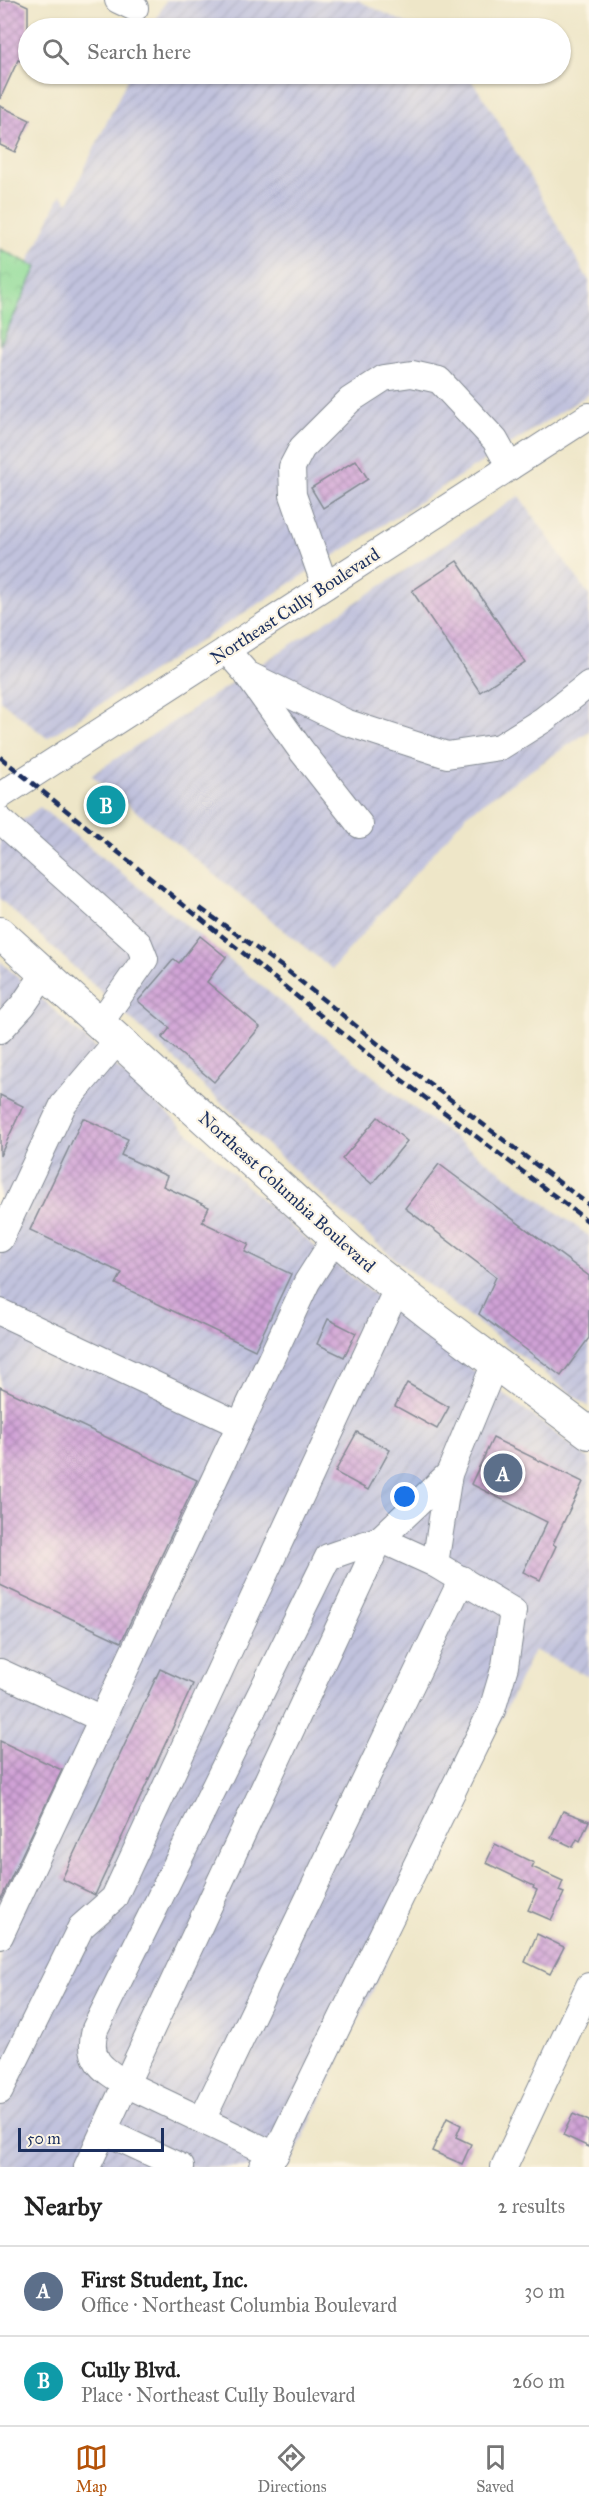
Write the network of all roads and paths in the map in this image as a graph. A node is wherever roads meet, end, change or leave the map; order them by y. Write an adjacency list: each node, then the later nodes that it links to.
1 (589, 416): 2 (street, Northeast Cully Boulevard)
2 (510, 467): 3 (street, Northeast Cully Boulevard); 3 (street)
3 (325, 586): 4 (street, Northeast Cully Boulevard)
4 (226, 650): 5 (street); 7 (street, Northeast Cully Boulevard)
5 (247, 674): 6 (street); 9 (street)
6 (589, 684)
7 (0, 796)
8 (0, 820): 13 (street)
9 (360, 825)
10 (0, 933): 11 (main road, Northeast Columbia Boulevard)
11 (45, 973): 12 (street); 13 (main road, Northeast Columbia Boulevard)
12 (0, 1030)
13 (109, 1031): 14 (main road, Northeast Columbia Boulevard); 15 (street)
14 (335, 1238): 16 (main road, Northeast Columbia Boulevard); 20 (street)
15 (0, 1239)
16 (397, 1289): 18 (main road, Northeast Columbia Boulevard); 30 (street)
17 (0, 1312): 20 (street)
18 (495, 1363): 19 (main road, Northeast Columbia Boulevard); 21 (street)
19 (585, 1422)
20 (240, 1425): 26 (street)
21 (449, 1474): 22 (street); 23 (street)
22 (380, 1539): 23 (street); 29 (street); 29 (street)
23 (435, 1564): 24 (street)
24 (462, 1579): 31 (street); 33 (street)
25 (0, 1672): 26 (street)
26 (102, 1719): 27 (street)
27 (0, 1936)
28 (589, 1986): 36 (street)
29 (126, 2084): 31 (street); 32 (street)
30 (0, 2091)
31 (202, 2120): 33 (street)
32 (104, 2132): 34 (street); 35 (street)
33 (268, 2161)
34 (87, 2167)
35 (181, 2167)
36 (504, 2167)

